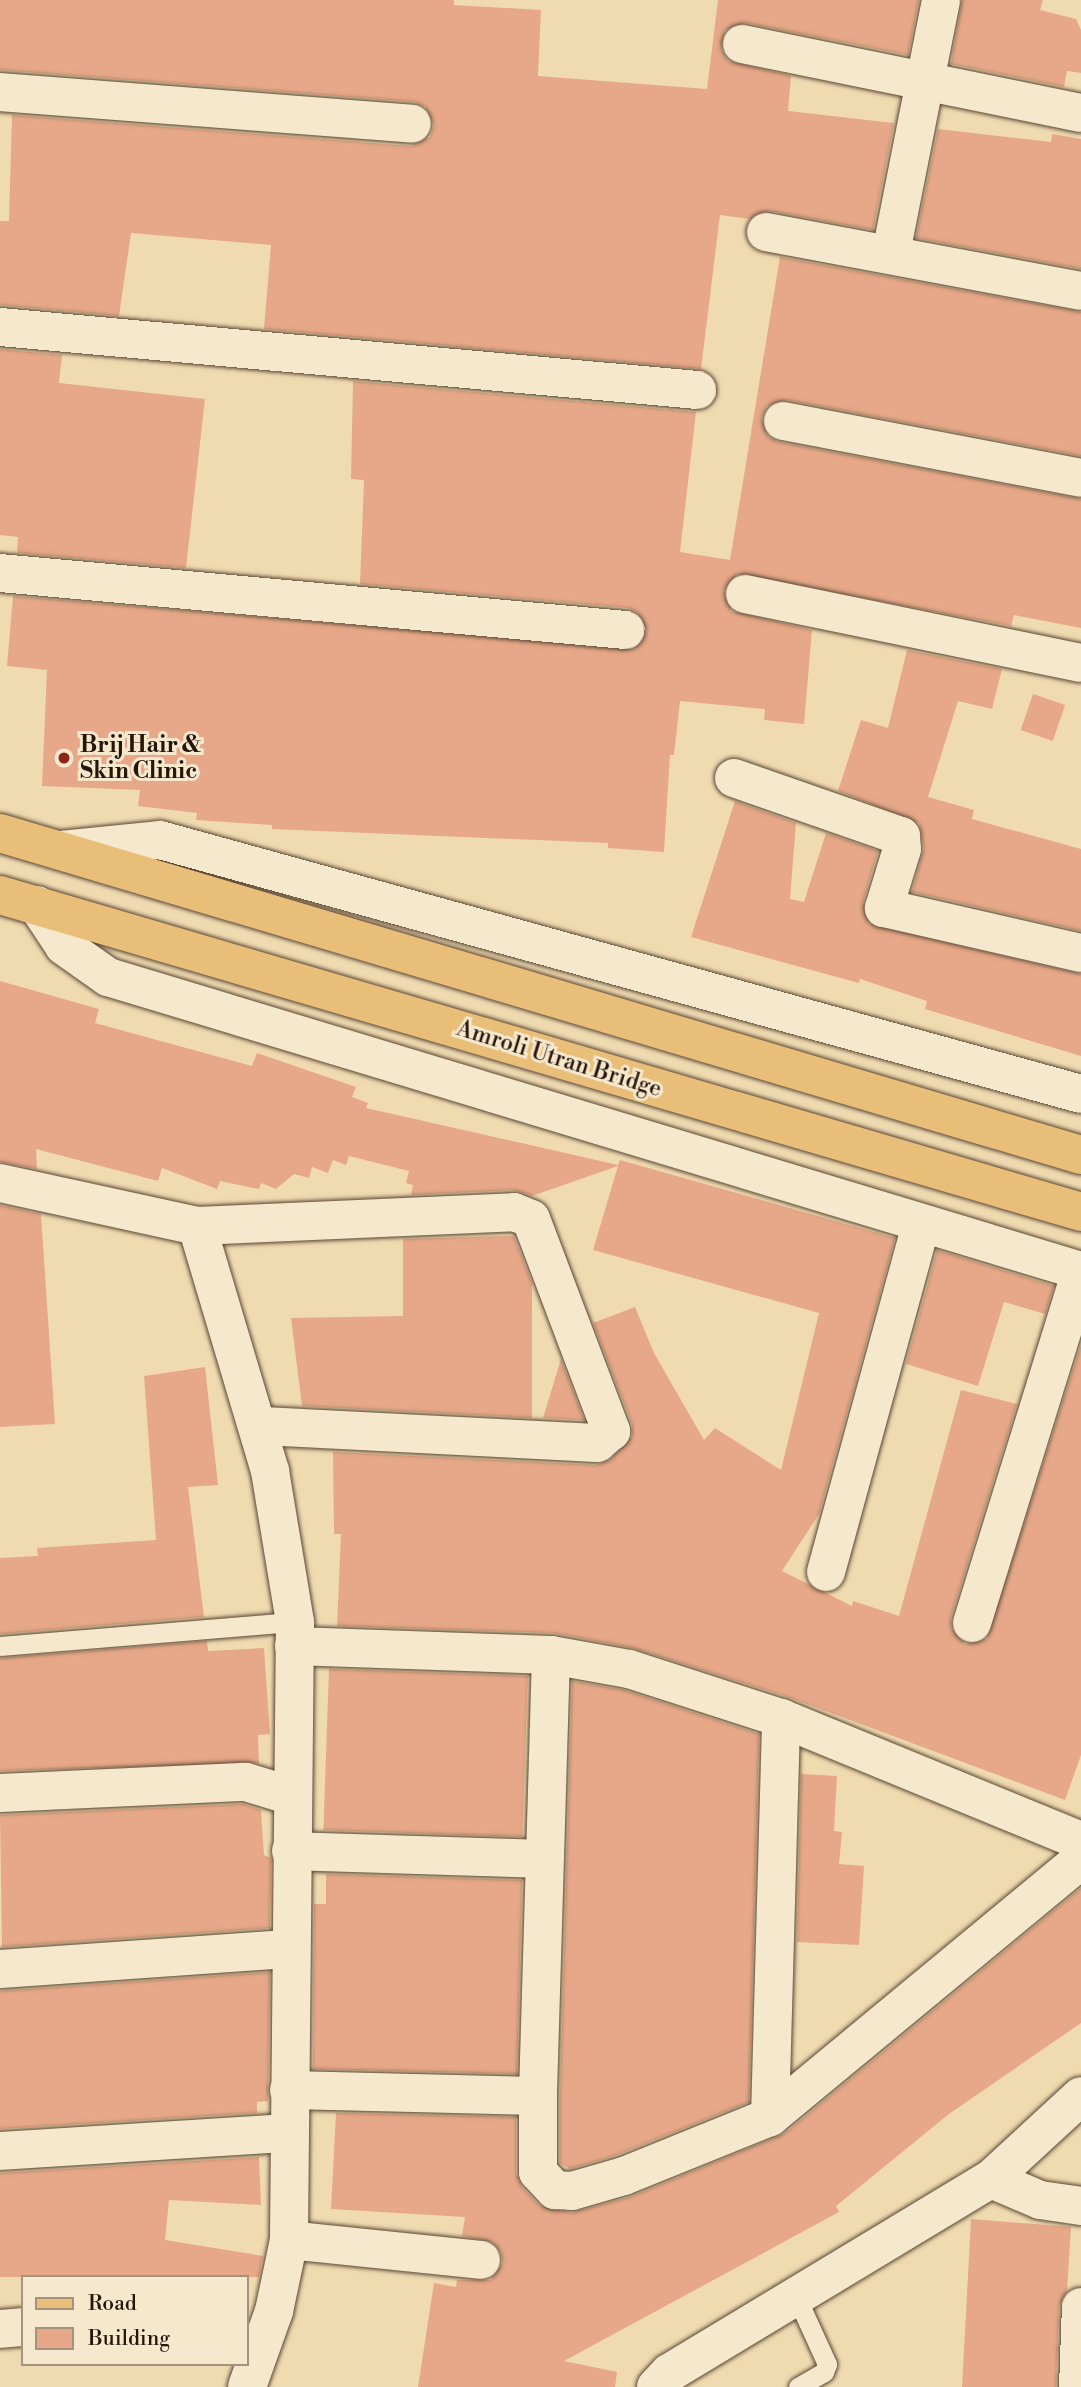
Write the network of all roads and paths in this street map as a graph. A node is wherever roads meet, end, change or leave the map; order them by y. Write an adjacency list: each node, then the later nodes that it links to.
1 (941, 0): 3 (street)
2 (742, 44): 3 (street)
3 (921, 82): 5 (street); 8 (street)
4 (0, 92): 6 (street)
5 (1081, 113)
6 (412, 124)
7 (766, 232): 8 (street)
8 (891, 253): 9 (street)
9 (1081, 291)
10 (0, 327): 11 (street)
11 (697, 390)
12 (783, 421): 13 (street)
13 (1081, 478)
14 (0, 573): 16 (street)
15 (745, 594): 17 (street)
16 (625, 630)
17 (1081, 663)
18 (734, 778): 23 (street)
19 (0, 833): 20 (main road)
20 (60, 850): 24 (street); 25 (main road)
21 (0, 895): 22 (main road, Amroli Utran Bridge)
22 (37, 905): 27 (main road, Amroli Utran Bridge); 28 (street)
23 (1081, 953)
24 (1081, 1094)
25 (1081, 1155)
26 (0, 1182): 29 (street)
27 (1081, 1212)
28 (921, 1225): 30 (street); 32 (street)
29 (197, 1226): 31 (street); 31 (street)
30 (1081, 1271): 33 (street)
31 (257, 1426): 34 (street)
32 (826, 1572)
33 (972, 1623)
34 (295, 1634): 35 (lane); 36 (street); 39 (street)
35 (0, 1646)
36 (551, 1655): 37 (street); 42 (street)
37 (781, 1718): 40 (street); 49 (street)
38 (0, 1793): 39 (street)
39 (292, 1796): 41 (street)
40 (1081, 1841)
41 (291, 1851): 42 (street); 44 (street)
42 (543, 1859): 47 (street)
43 (1081, 1860): 49 (street)
44 (289, 1949): 45 (street); 46 (street)
45 (0, 1969)
46 (289, 2090): 47 (street); 50 (street)
47 (538, 2096): 49 (street)
48 (1081, 2096): 52 (street)
49 (770, 2117)
50 (288, 2133): 51 (street); 54 (street)
51 (0, 2151)
52 (991, 2179): 53 (street); 56 (street)
53 (1081, 2206)
54 (289, 2240): 55 (street); 58 (street)
55 (481, 2260)
56 (796, 2297): 62 (street); 63 (lane)
57 (1081, 2307): 64 (street)
58 (260, 2312): 61 (street)
59 (21, 2327): 60 (street)
60 (0, 2329)
61 (247, 2387)
62 (656, 2387)
63 (798, 2387)
64 (1078, 2387)

